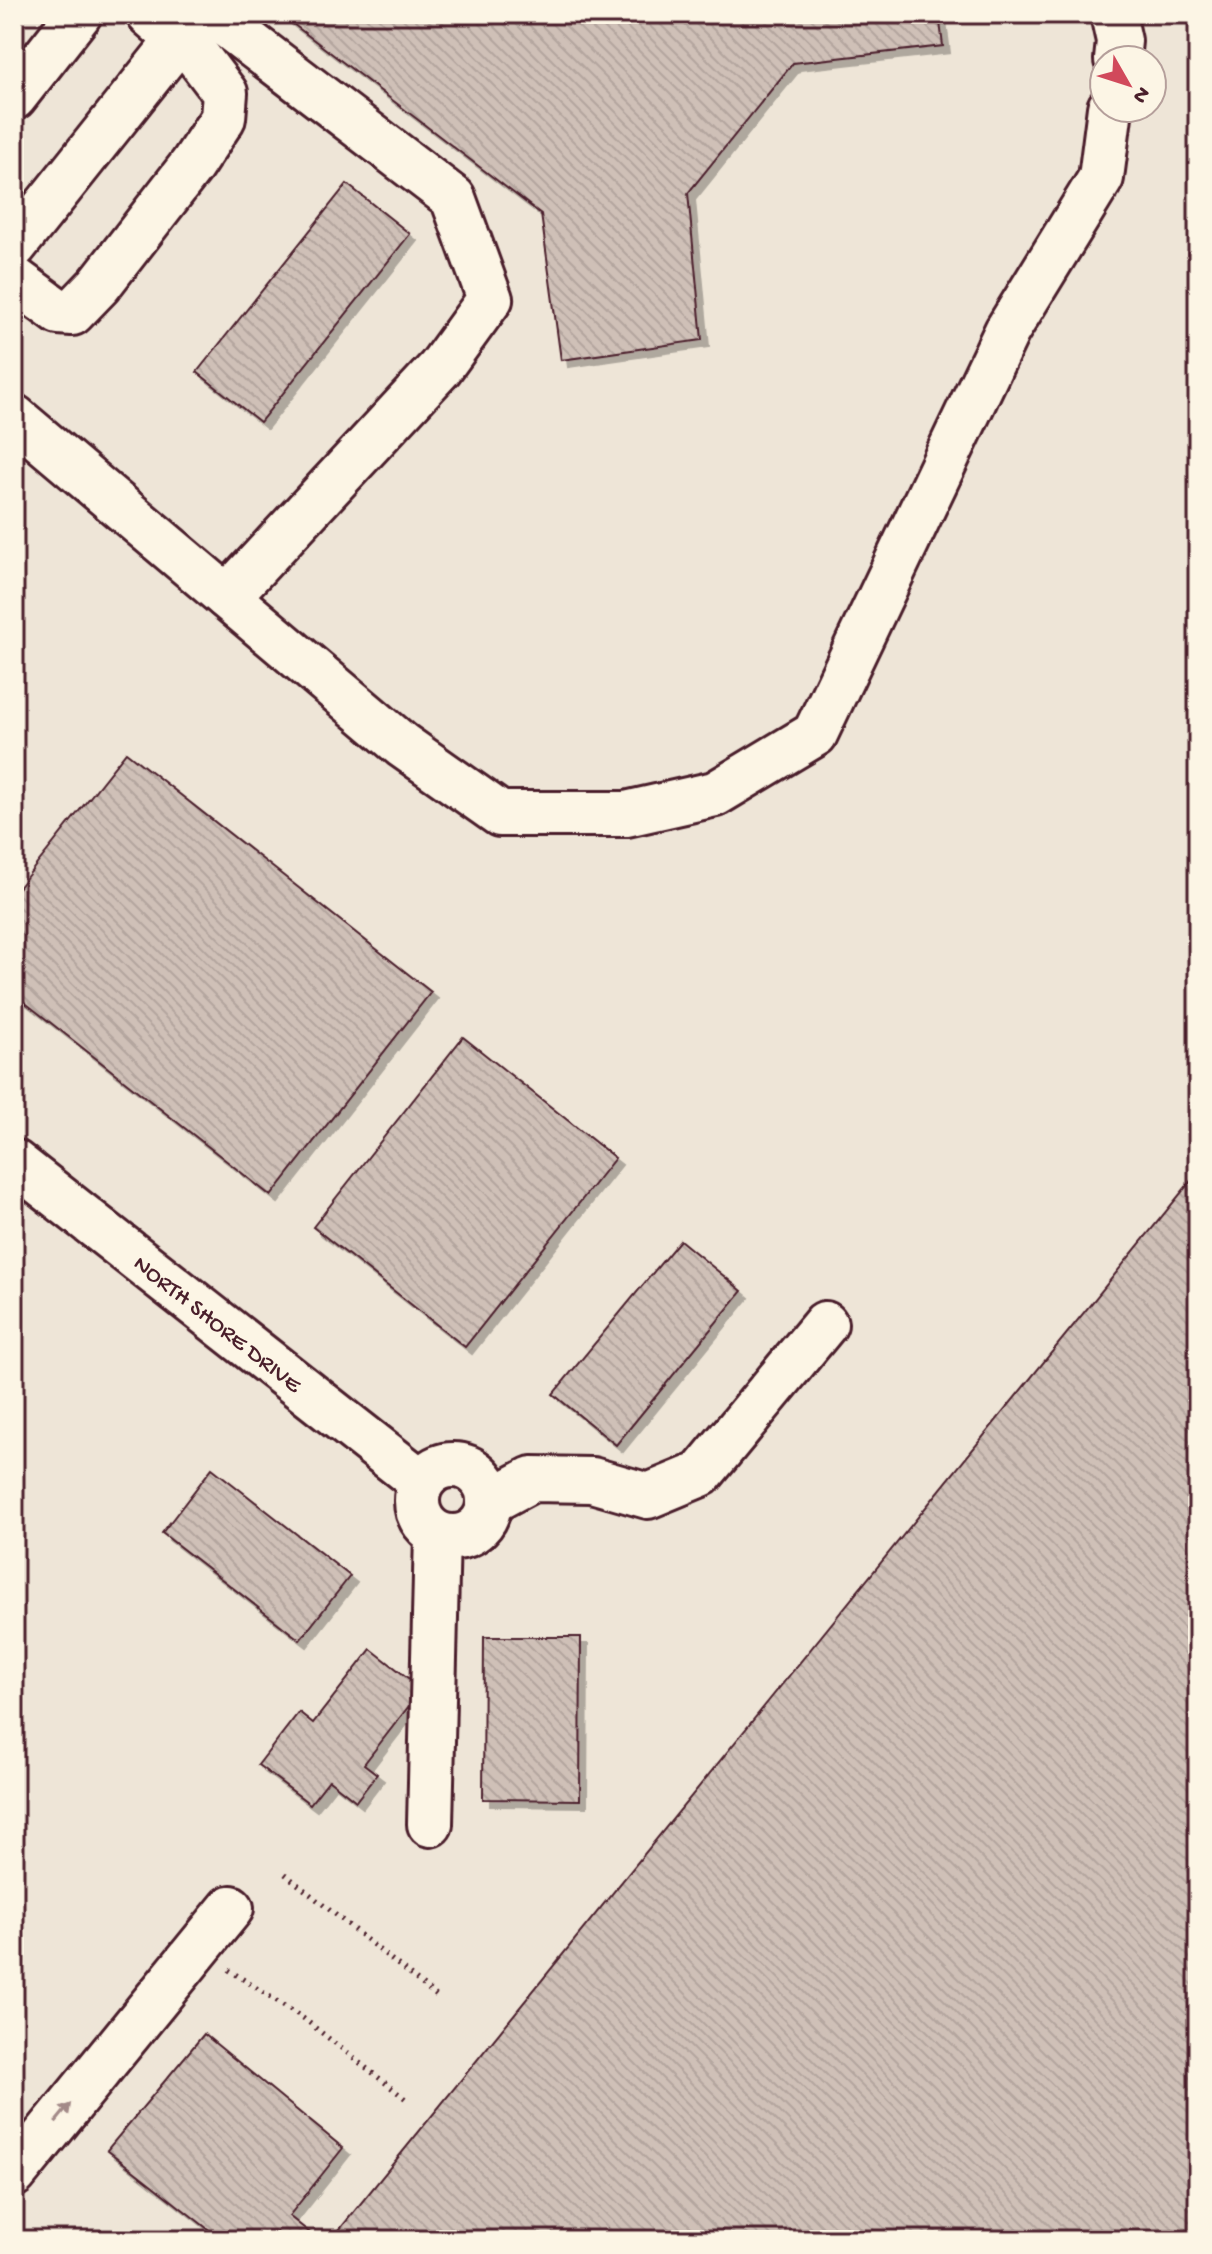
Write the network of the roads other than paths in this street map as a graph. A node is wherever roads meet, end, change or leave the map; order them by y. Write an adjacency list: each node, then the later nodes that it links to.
1 (79, 14): 5 (street)
2 (1113, 14): 4 (street)
3 (180, 22): 7 (street); 8 (street); 10 (street)
4 (1119, 44)
5 (14, 97)
6 (1108, 124): 10 (street)
7 (14, 246)
8 (14, 279)
9 (14, 417): 10 (street)
10 (227, 597)
11 (14, 1162): 13 (street, NORTH SHORE DRIVE)
12 (825, 1324): 14 (street)
13 (421, 1482): 14 (street); 15 (street)
14 (489, 1502): 15 (street)
15 (437, 1534): 16 (street)
16 (430, 1824)
17 (231, 1908): 18 (street, one-way to 17)
18 (14, 2174)

